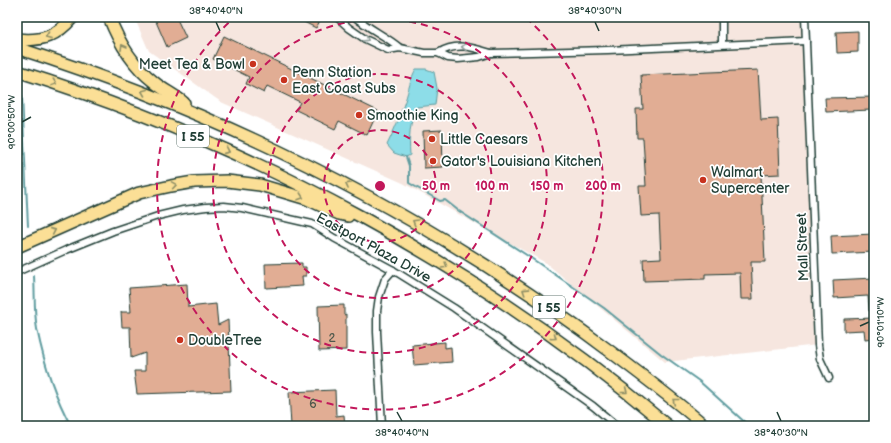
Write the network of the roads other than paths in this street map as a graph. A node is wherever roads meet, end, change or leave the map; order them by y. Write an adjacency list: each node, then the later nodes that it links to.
1 (73, 17): 7 (highway, one-way to 7)
2 (109, 17): 15 (highway, one-way to 2)
3 (337, 17): 11 (street, one-way to 11)
4 (355, 17): 11 (street)
5 (722, 17): 9 (street)
6 (805, 17): 8 (street, Mall Street)
7 (17, 39)
8 (806, 41): 9 (street); 20 (street, Mall Street)
9 (722, 44): 13 (street)
10 (17, 48): 15 (highway, I 55, one-way to 10)
11 (400, 48): 12 (street)
12 (438, 53): 13 (street); 13 (street, one-way to 12)
13 (491, 53)
14 (17, 71): 16 (highway, I 55, one-way to 16)
15 (194, 112): 24 (highway, I 55, one-way to 15)
16 (363, 218): 17 (highway, one-way to 16); 23 (highway, I 55, one-way to 23)
17 (17, 247)
18 (393, 270): 19 (street, Eastport Plaza Drive); 21 (street); 22 (street, Eastport Plaza Drive)
19 (17, 272)
20 (829, 378)
21 (382, 426)
22 (617, 426)
23 (668, 426)
24 (705, 426)

